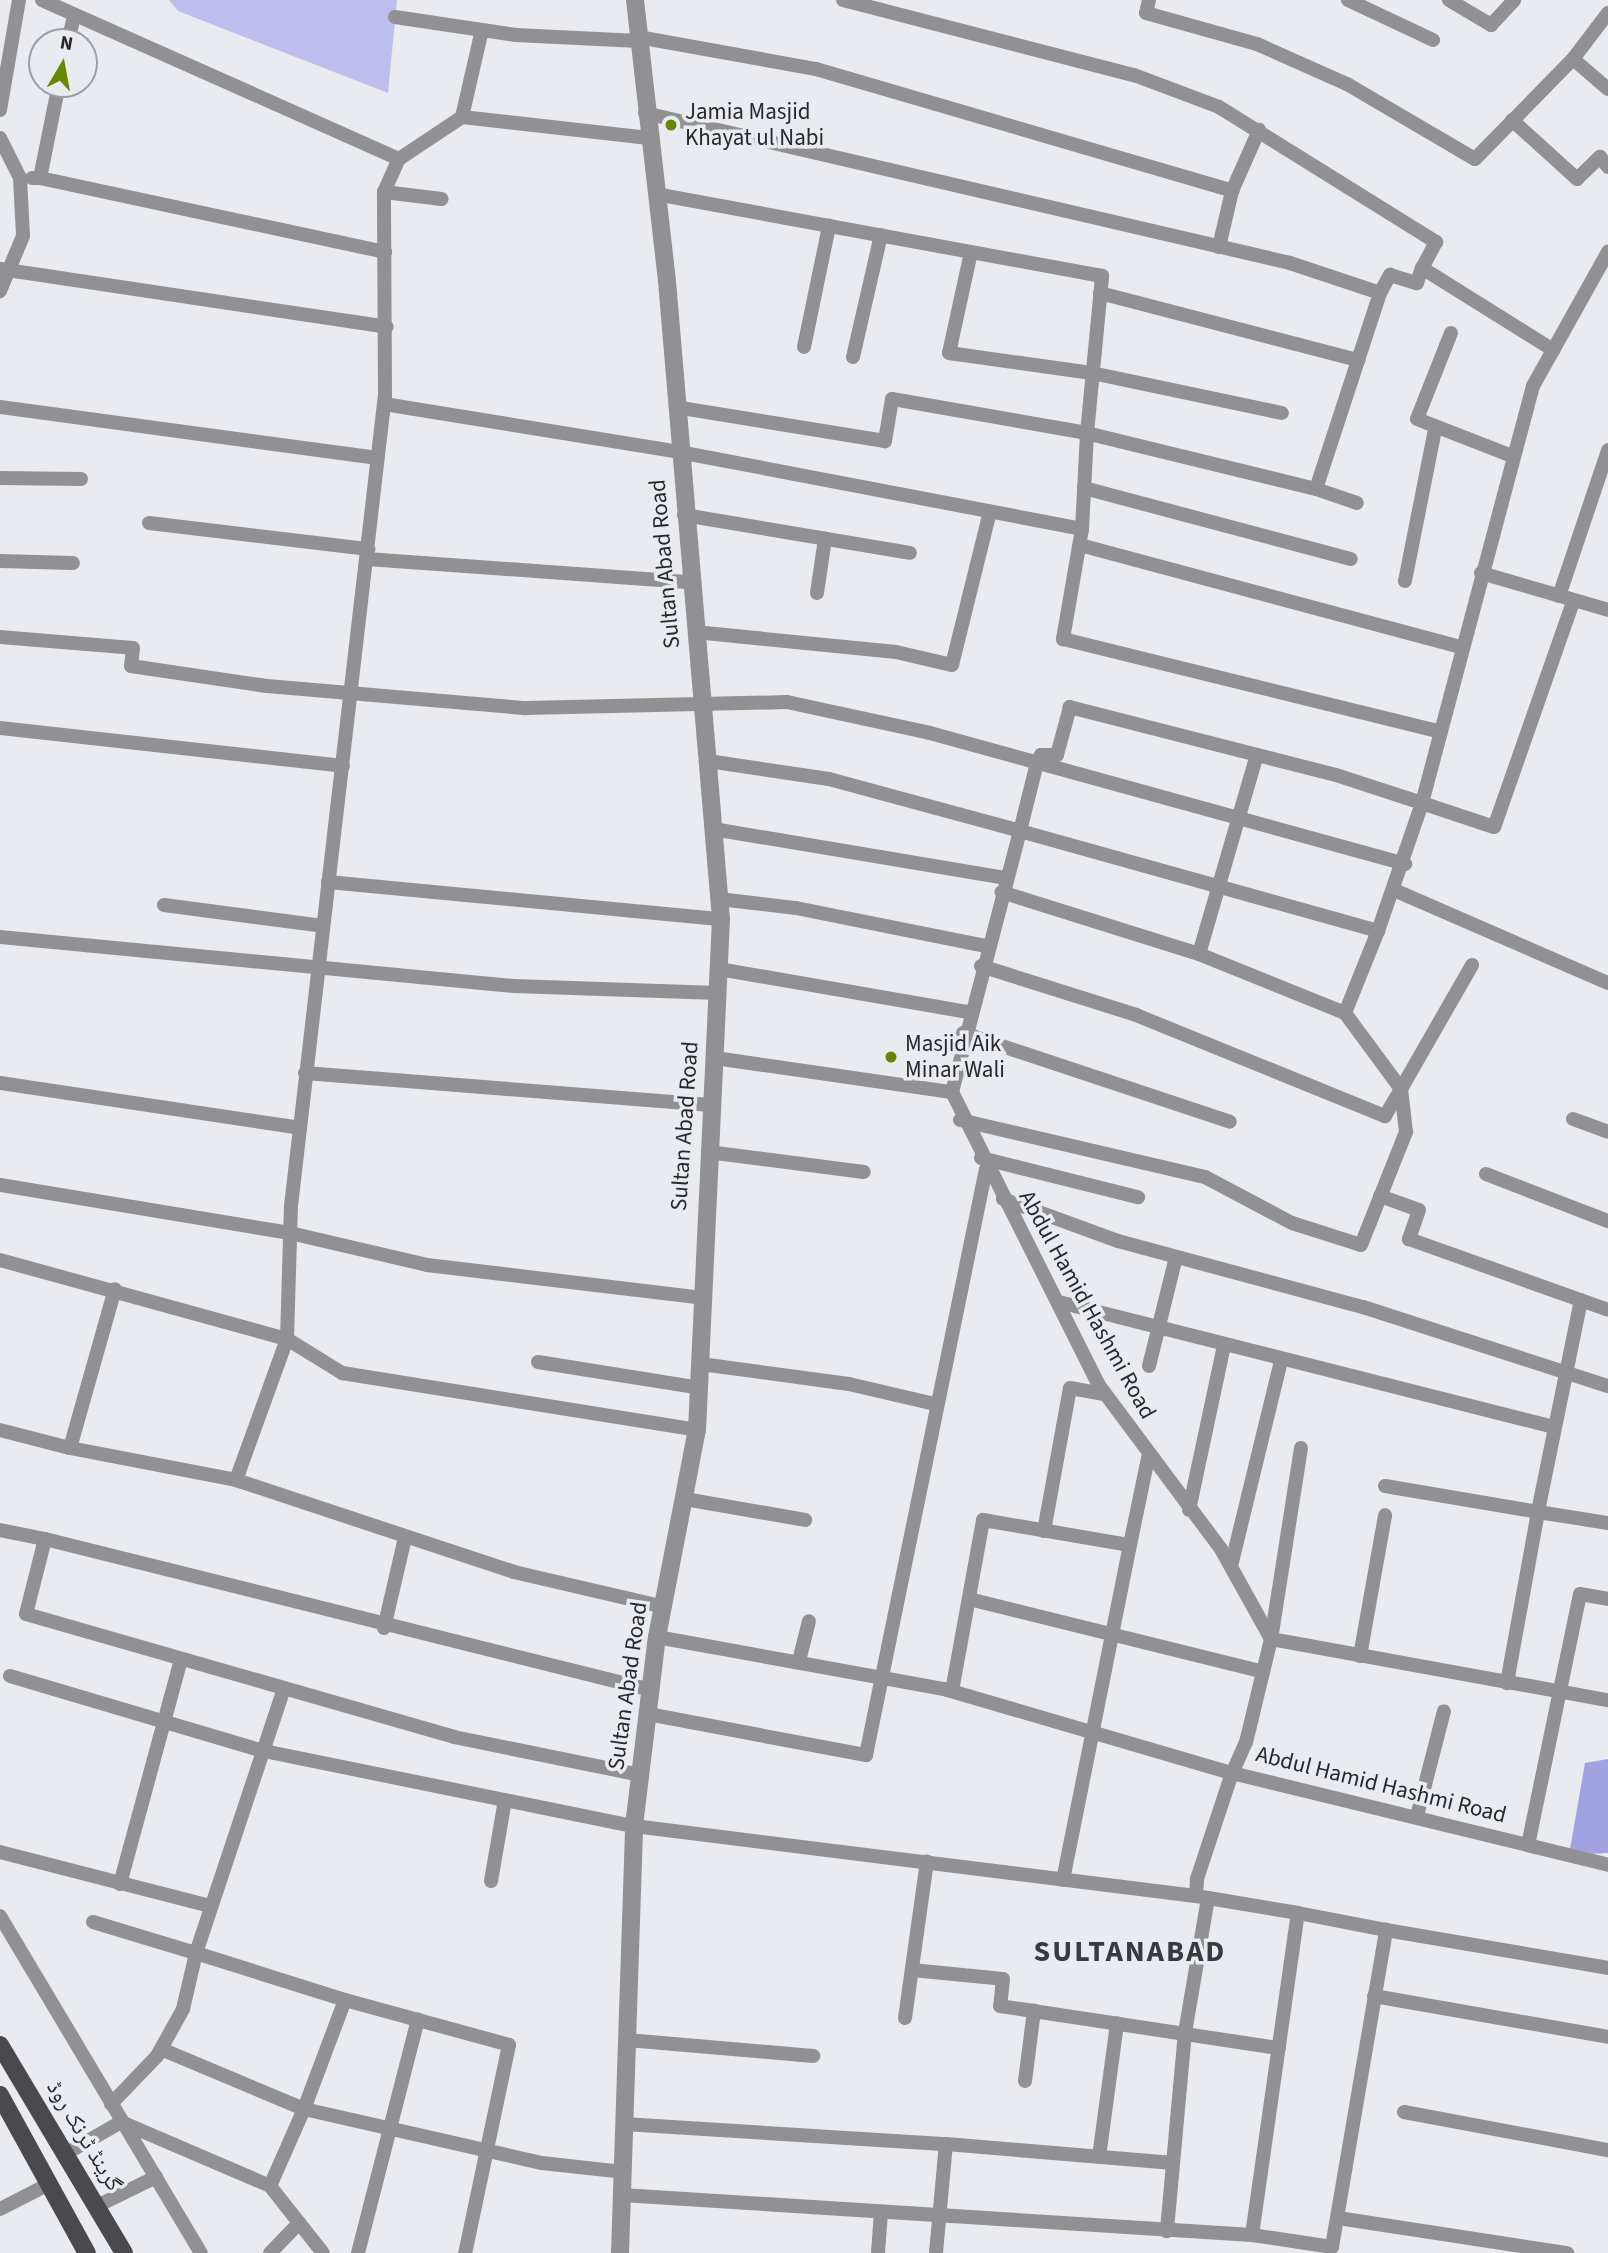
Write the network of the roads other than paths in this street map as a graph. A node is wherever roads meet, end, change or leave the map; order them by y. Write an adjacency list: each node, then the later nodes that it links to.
1 (19, 0): 19 (street)
2 (42, 0): 10 (street)
3 (635, 0): 14 (street, Sultan Abad Road)
4 (843, 0): 23 (street)
5 (1149, 0): 22 (street)
6 (1348, 0): 15 (street)
7 (1450, 0): 8 (street)
8 (1514, 0)
9 (1608, 13): 16 (street)
10 (74, 16): 12 (street); 26 (street)
11 (395, 18): 13 (street)
12 (71, 28)
13 (482, 30): 14 (street); 21 (street)
14 (638, 39): 20 (street, Sultan Abad Road); 30 (street)
15 (1433, 40)
16 (1573, 59): 17 (street); 22 (street)
17 (1608, 89)
18 (57, 98): 29 (street)
19 (0, 110)
20 (645, 113): 25 (street, Sultan Abad Road); 36 (street)
21 (462, 117): 25 (street); 26 (street)
22 (1513, 120): 27 (street)
23 (1259, 130): 30 (street); 40 (street)
24 (0, 138): 28 (street)
25 (649, 138): 32 (street, Sultan Abad Road)
26 (399, 159): 31 (street)
27 (1608, 167)
28 (20, 178): 29 (street); 41 (street)
29 (40, 178): 37 (street)
30 (1232, 191): 36 (street)
31 (384, 192): 33 (street); 37 (street)
32 (656, 194): 34 (street); 54 (street, Sultan Abad Road)
33 (442, 199)
34 (829, 226): 35 (street); 47 (street)
35 (881, 235): 38 (street); 49 (street)
36 (1219, 247): 44 (street)
37 (385, 252): 45 (street)
38 (971, 252): 43 (street); 51 (street)
39 (1608, 252): 48 (street)
40 (1422, 268): 44 (street); 48 (street)
41 (5, 270): 42 (street); 45 (street)
42 (0, 291)
43 (1100, 293): 50 (street); 51 (street)
44 (1380, 293): 50 (street)
45 (387, 327): 52 (street)
46 (1451, 333): 56 (street)
47 (804, 347)
48 (1553, 349): 60 (street)
49 (853, 357)
50 (1358, 360): 65 (street)
51 (1092, 373): 55 (street); 57 (street)
52 (384, 404): 59 (street); 61 (street)
53 (0, 407): 61 (street)
54 (676, 407): 57 (street); 59 (street, Sultan Abad Road)
55 (1282, 413)
56 (1435, 430): 60 (street); 79 (street)
57 (1087, 433): 64 (street); 65 (street)
58 (1608, 450): 82 (street)
59 (679, 452): 67 (street); 68 (street, Sultan Abad Road)
60 (1512, 456): 78 (street)
61 (378, 458): 74 (street)
62 (0, 478): 63 (street)
63 (81, 479)
64 (1084, 488): 70 (street); 75 (street)
65 (1316, 489): 66 (street)
66 (1357, 503)
67 (990, 512): 70 (street); 85 (street)
68 (684, 515): 71 (street); 80 (street, Sultan Abad Road)
69 (149, 523): 74 (street)
70 (1082, 529): 72 (street)
71 (825, 539): 73 (street); 81 (street)
72 (1080, 545): 87 (street); 91 (street)
73 (910, 553)
74 (367, 554): 80 (street); 88 (street)
75 (1351, 559)
76 (0, 561): 77 (street)
77 (73, 563)
78 (1480, 573): 82 (street); 87 (street)
79 (1405, 581)
80 (690, 582): 85 (street, Sultan Abad Road)
81 (817, 593)
82 (1559, 596): 83 (street)
83 (1573, 602): 84 (street); 96 (street)
84 (1608, 610)
85 (695, 632): 89 (street, Sultan Abad Road)
86 (0, 637): 88 (street)
87 (1461, 647): 91 (street)
88 (351, 693): 89 (street); 95 (street)
89 (702, 701): 93 (street, Sultan Abad Road); 94 (street)
90 (0, 727): 95 (street)
91 (1437, 731): 96 (street)
92 (1256, 755): 94 (street); 96 (street); 97 (street)
93 (708, 761): 98 (street, Sultan Abad Road); 99 (street)
94 (1037, 763): 97 (street); 99 (street)
95 (343, 766): 101 (street)
96 (1422, 803): 100 (street)
97 (1241, 819): 100 (street); 103 (street)
98 (713, 830): 102 (street); 105 (street, Sultan Abad Road)
99 (1020, 831): 102 (street); 103 (street)
100 (1405, 864): 104 (street)
101 (328, 882): 107 (street); 108 (street)
102 (1003, 885): 111 (street); 112 (street)
103 (1221, 887): 109 (street); 112 (street)
104 (1395, 890): 109 (street); 117 (street)
105 (719, 899): 107 (street, Sultan Abad Road); 111 (street)
106 (164, 905): 108 (street)
107 (721, 919): 116 (street, Sultan Abad Road)
108 (323, 926): 115 (street)
109 (1378, 931): 120 (street)
110 (0, 937): 115 (street)
111 (986, 946): 114 (street)
112 (1199, 954): 120 (street)
113 (1472, 965): 125 (street)
114 (981, 966): 119 (street); 125 (street)
115 (317, 968): 118 (street); 123 (street)
116 (719, 969): 118 (street, Sultan Abad Road); 119 (street)
117 (1608, 983)
118 (718, 993): 122 (street, Sultan Abad Road)
119 (968, 1012): 121 (street)
120 (1345, 1013): 125 (street)
121 (963, 1033): 126 (street); 130 (street)
122 (715, 1058): 126 (street); 127 (street, Sultan Abad Road)
123 (305, 1073): 127 (street); 131 (street)
124 (0, 1083): 131 (street)
125 (1401, 1089): 139 (street)
126 (951, 1092): 129 (street, Abdul Hamid Hashmi Road)
127 (711, 1105): 133 (street, Sultan Abad Road)
128 (1573, 1119): 132 (street)
129 (960, 1121): 134 (street, Abdul Hamid Hashmi Road); 139 (street)
130 (1230, 1122)
131 (300, 1128): 142 (street)
132 (1608, 1132)
133 (708, 1152): 135 (street); 146 (street, Sultan Abad Road)
134 (984, 1164): 138 (street); 140 (street, Abdul Hamid Hashmi Road); 161 (street)
135 (864, 1172)
136 (1486, 1174): 141 (street)
137 (0, 1185): 142 (street)
138 (1138, 1196)
139 (1380, 1196): 147 (street)
140 (1003, 1199): 143 (street); 148 (street, Abdul Hamid Hashmi Road)
141 (1608, 1221)
142 (290, 1233): 146 (street); 151 (street)
143 (1176, 1257): 150 (street); 157 (street)
144 (0, 1260): 145 (street)
145 (115, 1289): 151 (street); 165 (street)
146 (703, 1298): 155 (street, Sultan Abad Road)
147 (1581, 1300): 149 (street); 157 (street)
148 (1059, 1302): 150 (street); 160 (street, Abdul Hamid Hashmi Road)
149 (1608, 1310)
150 (1157, 1329): 152 (street); 156 (street)
151 (287, 1339): 164 (street); 168 (street)
152 (1224, 1346): 153 (street); 171 (street)
153 (1281, 1361): 162 (street); 181 (street)
154 (538, 1362): 159 (street)
155 (701, 1364): 159 (street, Sultan Abad Road); 161 (street)
156 (1149, 1366)
157 (1564, 1373): 158 (street); 162 (street)
158 (1608, 1386)
159 (700, 1388): 164 (street, Sultan Abad Road)
160 (1104, 1394): 167 (street, Abdul Hamid Hashmi Road); 177 (street)
161 (935, 1404): 195 (street)
162 (1554, 1427): 172 (street)
163 (0, 1430): 165 (street)
164 (697, 1430): 170 (street, Sultan Abad Road)
165 (70, 1448): 168 (street)
166 (1301, 1448): 189 (street)
167 (1148, 1458): 171 (street, Abdul Hamid Hashmi Road); 180 (street)
168 (236, 1480): 178 (street)
169 (1385, 1486): 172 (street)
170 (685, 1499): 174 (street); 184 (street, Sultan Abad Road)
171 (1189, 1510): 181 (street, Abdul Hamid Hashmi Road)
172 (1538, 1512): 175 (street); 196 (street)
173 (1385, 1515): 190 (street)
174 (805, 1520)
175 (1608, 1523)
176 (0, 1530): 179 (street)
177 (1044, 1531): 180 (street); 182 (street)
178 (405, 1538): 184 (street); 186 (street)
179 (45, 1539): 186 (street); 191 (street)
180 (1130, 1545): 187 (street)
181 (1231, 1566): 189 (street, Abdul Hamid Hashmi Road)
182 (968, 1599): 187 (street); 199 (street)
183 (1608, 1599): 200 (street)
184 (663, 1607): 188 (street, Sultan Abad Road)
185 (809, 1621): 192 (street)
186 (384, 1628): 198 (street)
187 (1112, 1634): 193 (street); 205 (street)
188 (657, 1637): 192 (street); 198 (street, Sultan Abad Road)
189 (1271, 1640): 190 (street); 193 (street, Abdul Hamid Hashmi Road)
190 (1360, 1656): 196 (street)
191 (181, 1660): 197 (street); 204 (street)
192 (799, 1661): 195 (street)
193 (1263, 1672): 207 (street, Abdul Hamid Hashmi Road)
194 (10, 1676): 204 (street)
195 (884, 1677): 199 (street); 203 (street)
196 (1507, 1683): 200 (street)
197 (284, 1688): 206 (street); 208 (street)
198 (651, 1690): 203 (street, Sultan Abad Road)
199 (951, 1691): 205 (street)
200 (1562, 1693): 201 (street); 212 (street)
201 (1608, 1700)
202 (1444, 1711): 210 (street)
203 (648, 1713): 208 (street, Sultan Abad Road)
204 (163, 1721): 206 (street); 218 (street)
205 (1094, 1732): 207 (street); 216 (street)
206 (264, 1751): 209 (street); 220 (street)
207 (1232, 1773): 210 (street, Abdul Hamid Hashmi Road); 219 (street)
208 (640, 1775): 211 (street, Sultan Abad Road)
209 (505, 1800): 211 (street); 217 (street)
210 (1417, 1816): 212 (street, Abdul Hamid Hashmi Road)
211 (634, 1826): 214 (street); 236 (street, Sultan Abad Road)
212 (1528, 1844): 215 (street, Abdul Hamid Hashmi Road)
213 (0, 1852): 218 (street)
214 (927, 1863): 216 (street); 227 (street)
215 (1608, 1865)
216 (1063, 1880): 219 (street)
217 (491, 1881)
218 (120, 1884): 220 (street)
219 (1202, 1897): 221 (street); 234 (street)
220 (211, 1906): 225 (street)
221 (1298, 1913): 224 (street); 238 (street)
222 (0, 1916): 243 (street)
223 (93, 1922): 225 (street)
224 (1387, 1930): 226 (street); 228 (street)
225 (196, 1953): 229 (street); 239 (street)
226 (1608, 1968)
227 (912, 1970): 230 (street); 231 (street)
228 (1374, 1996): 235 (street); 264 (street)
229 (345, 2000): 232 (street); 244 (street)
230 (1034, 2011): 233 (street); 241 (street)
231 (905, 2018)
232 (418, 2020): 248 (street); 250 (street)
233 (1117, 2023): 234 (street); 253 (street)
234 (1185, 2032): 238 (street); 254 (street)
235 (1608, 2037)
236 (627, 2040): 240 (street); 247 (street, Sultan Abad Road)
237 (0, 2045): 252 (main road, گرینڈ ٹرنک روڈ)
238 (1279, 2048): 268 (street)
239 (161, 2049): 243 (street); 244 (street)
240 (813, 2056)
241 (1025, 2081)
242 (0, 2095): 257 (main road)
243 (111, 2104): 246 (street)
244 (304, 2109): 248 (street); 258 (street)
245 (1404, 2112): 251 (street)
246 (121, 2122): 252 (street); 256 (street); 258 (street)
247 (624, 2124): 249 (street); 255 (street, Sultan Abad Road)
248 (391, 2129): 250 (street); 275 (street)
249 (946, 2144): 253 (street); 263 (street)
250 (487, 2150): 255 (street); 276 (street)
251 (1608, 2150)
252 (66, 2153): 261 (main road, گرینڈ ٹرنک روڈ)
253 (1099, 2157): 254 (street)
254 (1170, 2163): 267 (street)
255 (623, 2172): 259 (street, Sultan Abad Road)
256 (156, 2177): 261 (street); 272 (street)
257 (49, 2183): 260 (street); 266 (main road)
258 (270, 2186): 265 (street)
259 (622, 2195): 262 (street); 277 (street, Sultan Abad Road)
260 (0, 2209)
261 (99, 2210): 266 (main road); 271 (main road, گرینڈ ٹرنک روڈ)
262 (881, 2212): 263 (street); 278 (street)
263 (939, 2216): 267 (street); 279 (street)
264 (1338, 2218): 269 (street); 280 (street)
265 (299, 2223): 273 (street); 274 (street)
266 (73, 2227): 270 (main road)
267 (1167, 2231): 268 (street)
268 (1252, 2235): 269 (street)
269 (1334, 2250)
270 (87, 2253)
271 (124, 2253)
272 (201, 2253)
273 (270, 2253)
274 (323, 2253)
275 (358, 2253)
276 (465, 2253)
277 (620, 2253)
278 (877, 2253)
279 (936, 2253)
280 (1567, 2253)

